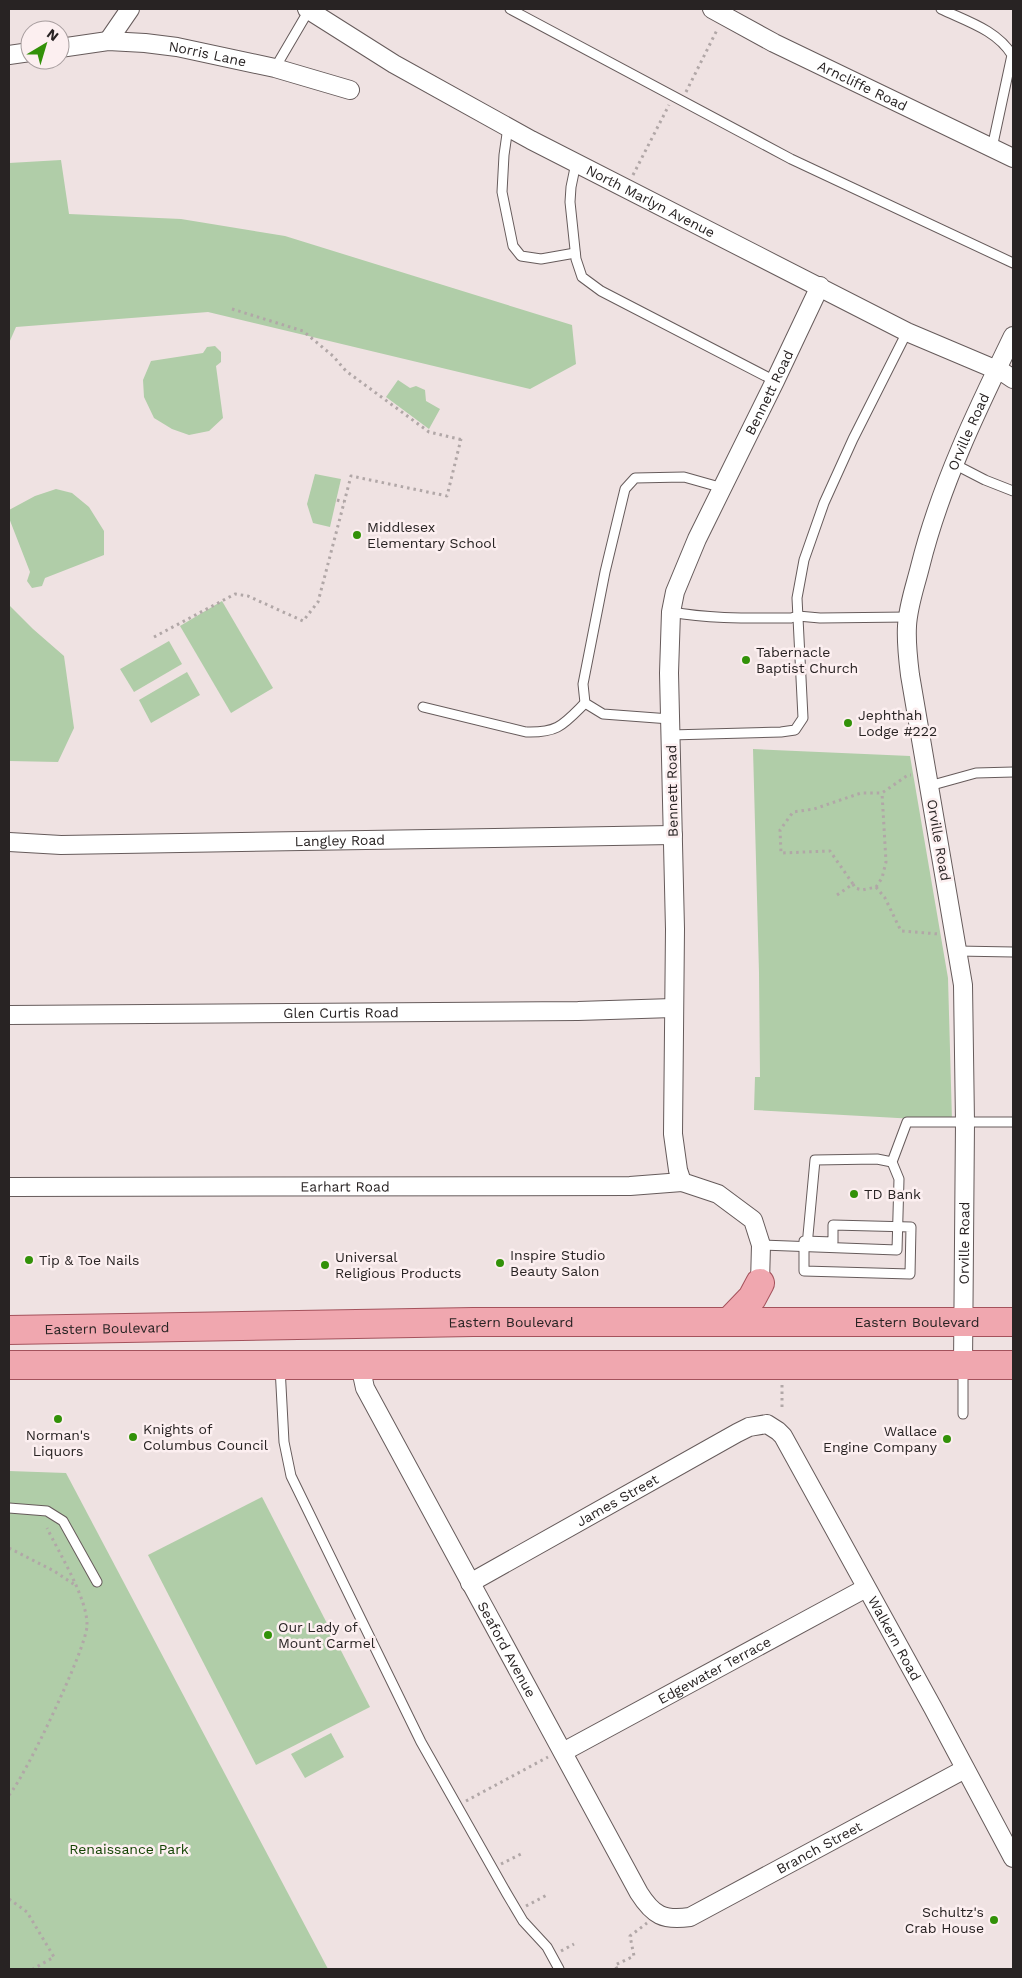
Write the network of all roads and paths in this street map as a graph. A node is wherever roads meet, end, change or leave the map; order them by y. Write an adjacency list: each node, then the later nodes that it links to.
1 (130, 9): 6 (street)
2 (308, 9): 8 (lane); 11 (street, North Marlyn Avenue)
3 (510, 9): 10 (lane)
4 (941, 9): 12 (lane)
5 (718, 12): 10 (path); 12 (street, Arncliffe Road)
6 (108, 41): 7 (street, Norris Lane); 8 (street, Norris Lane)
7 (70, 47)
8 (275, 68): 9 (street, Norris Lane)
9 (350, 90)
10 (677, 99): 15 (path); 17 (lane)
11 (508, 127): 14 (street, North Marlyn Avenue); 16 (lane)
12 (992, 148): 13 (street, Arncliffe Road)
13 (1013, 158)
14 (576, 163): 15 (street, North Marlyn Avenue); 16 (lane)
15 (626, 188): 18 (street, North Marlyn Avenue)
16 (575, 253): 23 (lane)
17 (1013, 263)
18 (820, 286): 20 (street, North Marlyn Avenue); 23 (street, Bennett Road)
19 (232, 309): 28 (path)
20 (907, 332): 22 (street, North Marlyn Avenue); 30 (lane)
21 (1013, 336): 22 (street, Orville Road)
22 (1007, 374): 24 (street, Orville Road)
23 (775, 381): 25 (street, Bennett Road)
24 (954, 464): 26 (lane); 31 (street, Orville Road)
25 (723, 488): 29 (street, Bennett Road); 33 (lane)
26 (1013, 491)
27 (337, 500): 28 (path)
28 (344, 502): 32 (path)
29 (671, 612): 30 (lane); 35 (street, Bennett Road)
30 (798, 616): 31 (lane); 35 (lane)
31 (908, 617): 37 (street, Orville Road)
32 (154, 637)
33 (585, 703): 34 (lane); 35 (lane)
34 (423, 707)
35 (670, 727): 39 (street, Bennett Road)
36 (1013, 772): 37 (lane)
37 (928, 780): 38 (path); 44 (street, Orville Road)
38 (882, 793): 41 (path); 42 (path)
39 (673, 835): 40 (street, Langley Road); 46 (street, Bennett Road)
40 (9, 842)
41 (852, 884): 42 (path); 43 (path)
42 (876, 887): 44 (path)
43 (837, 895)
44 (956, 943): 45 (lane); 48 (street, Orville Road)
45 (1013, 952)
46 (673, 1008): 47 (street, Glen Curtis Road); 51 (street, Bennett Road)
47 (9, 1015)
48 (965, 1122): 49 (lane); 50 (lane); 59 (street, Orville Road)
49 (1013, 1122)
50 (892, 1162): 53 (lane); 55 (lane)
51 (682, 1182): 52 (street, Earhart Road); 54 (street)
52 (9, 1187)
53 (897, 1227): 53 (lane); 55 (lane)
54 (761, 1245): 55 (lane); 56 (street)
55 (807, 1247)
56 (760, 1282): 57 (main road); 58 (main road)
57 (729, 1322): 58 (main road, Eastern Boulevard); 61 (main road, Eastern Boulevard)
58 (782, 1322): 59 (main road, Eastern Boulevard)
59 (965, 1322): 60 (main road, Eastern Boulevard); 65 (street, Orville Road)
60 (1013, 1322)
61 (9, 1330)
62 (9, 1365): 63 (main road)
63 (280, 1365): 64 (main road); 81 (lane)
64 (360, 1365): 65 (main road); 75 (street, Seaford Avenue)
65 (963, 1365): 66 (main road); 69 (lane)
66 (1013, 1365)
67 (782, 1383): 68 (path)
68 (782, 1411)
69 (963, 1414)
70 (767, 1424): 75 (street, James Street); 77 (street, Walkern Road)
71 (9, 1508): 74 (lane)
72 (47, 1528): 76 (path)
73 (9, 1548): 76 (path)
74 (97, 1582)
75 (470, 1583): 78 (street, Seaford Avenue)
76 (76, 1586): 80 (path)
77 (866, 1588): 78 (street, Edgewater Terrace); 79 (street, Walkern Road)
78 (557, 1753): 81 (path); 88 (street, Seaford Avenue)
79 (965, 1769): 83 (street, Walkern Road); 88 (street, Branch Street)
80 (9, 1795)
81 (456, 1806): 84 (lane)
82 (523, 1853): 84 (path)
83 (1013, 1858)
84 (492, 1870): 87 (lane)
85 (546, 1895): 87 (path)
86 (9, 1899): 91 (path)
87 (517, 1912): 92 (lane)
88 (672, 1920)
89 (647, 1923): 90 (path)
90 (615, 1965)
91 (33, 1969)
92 (559, 1969)

